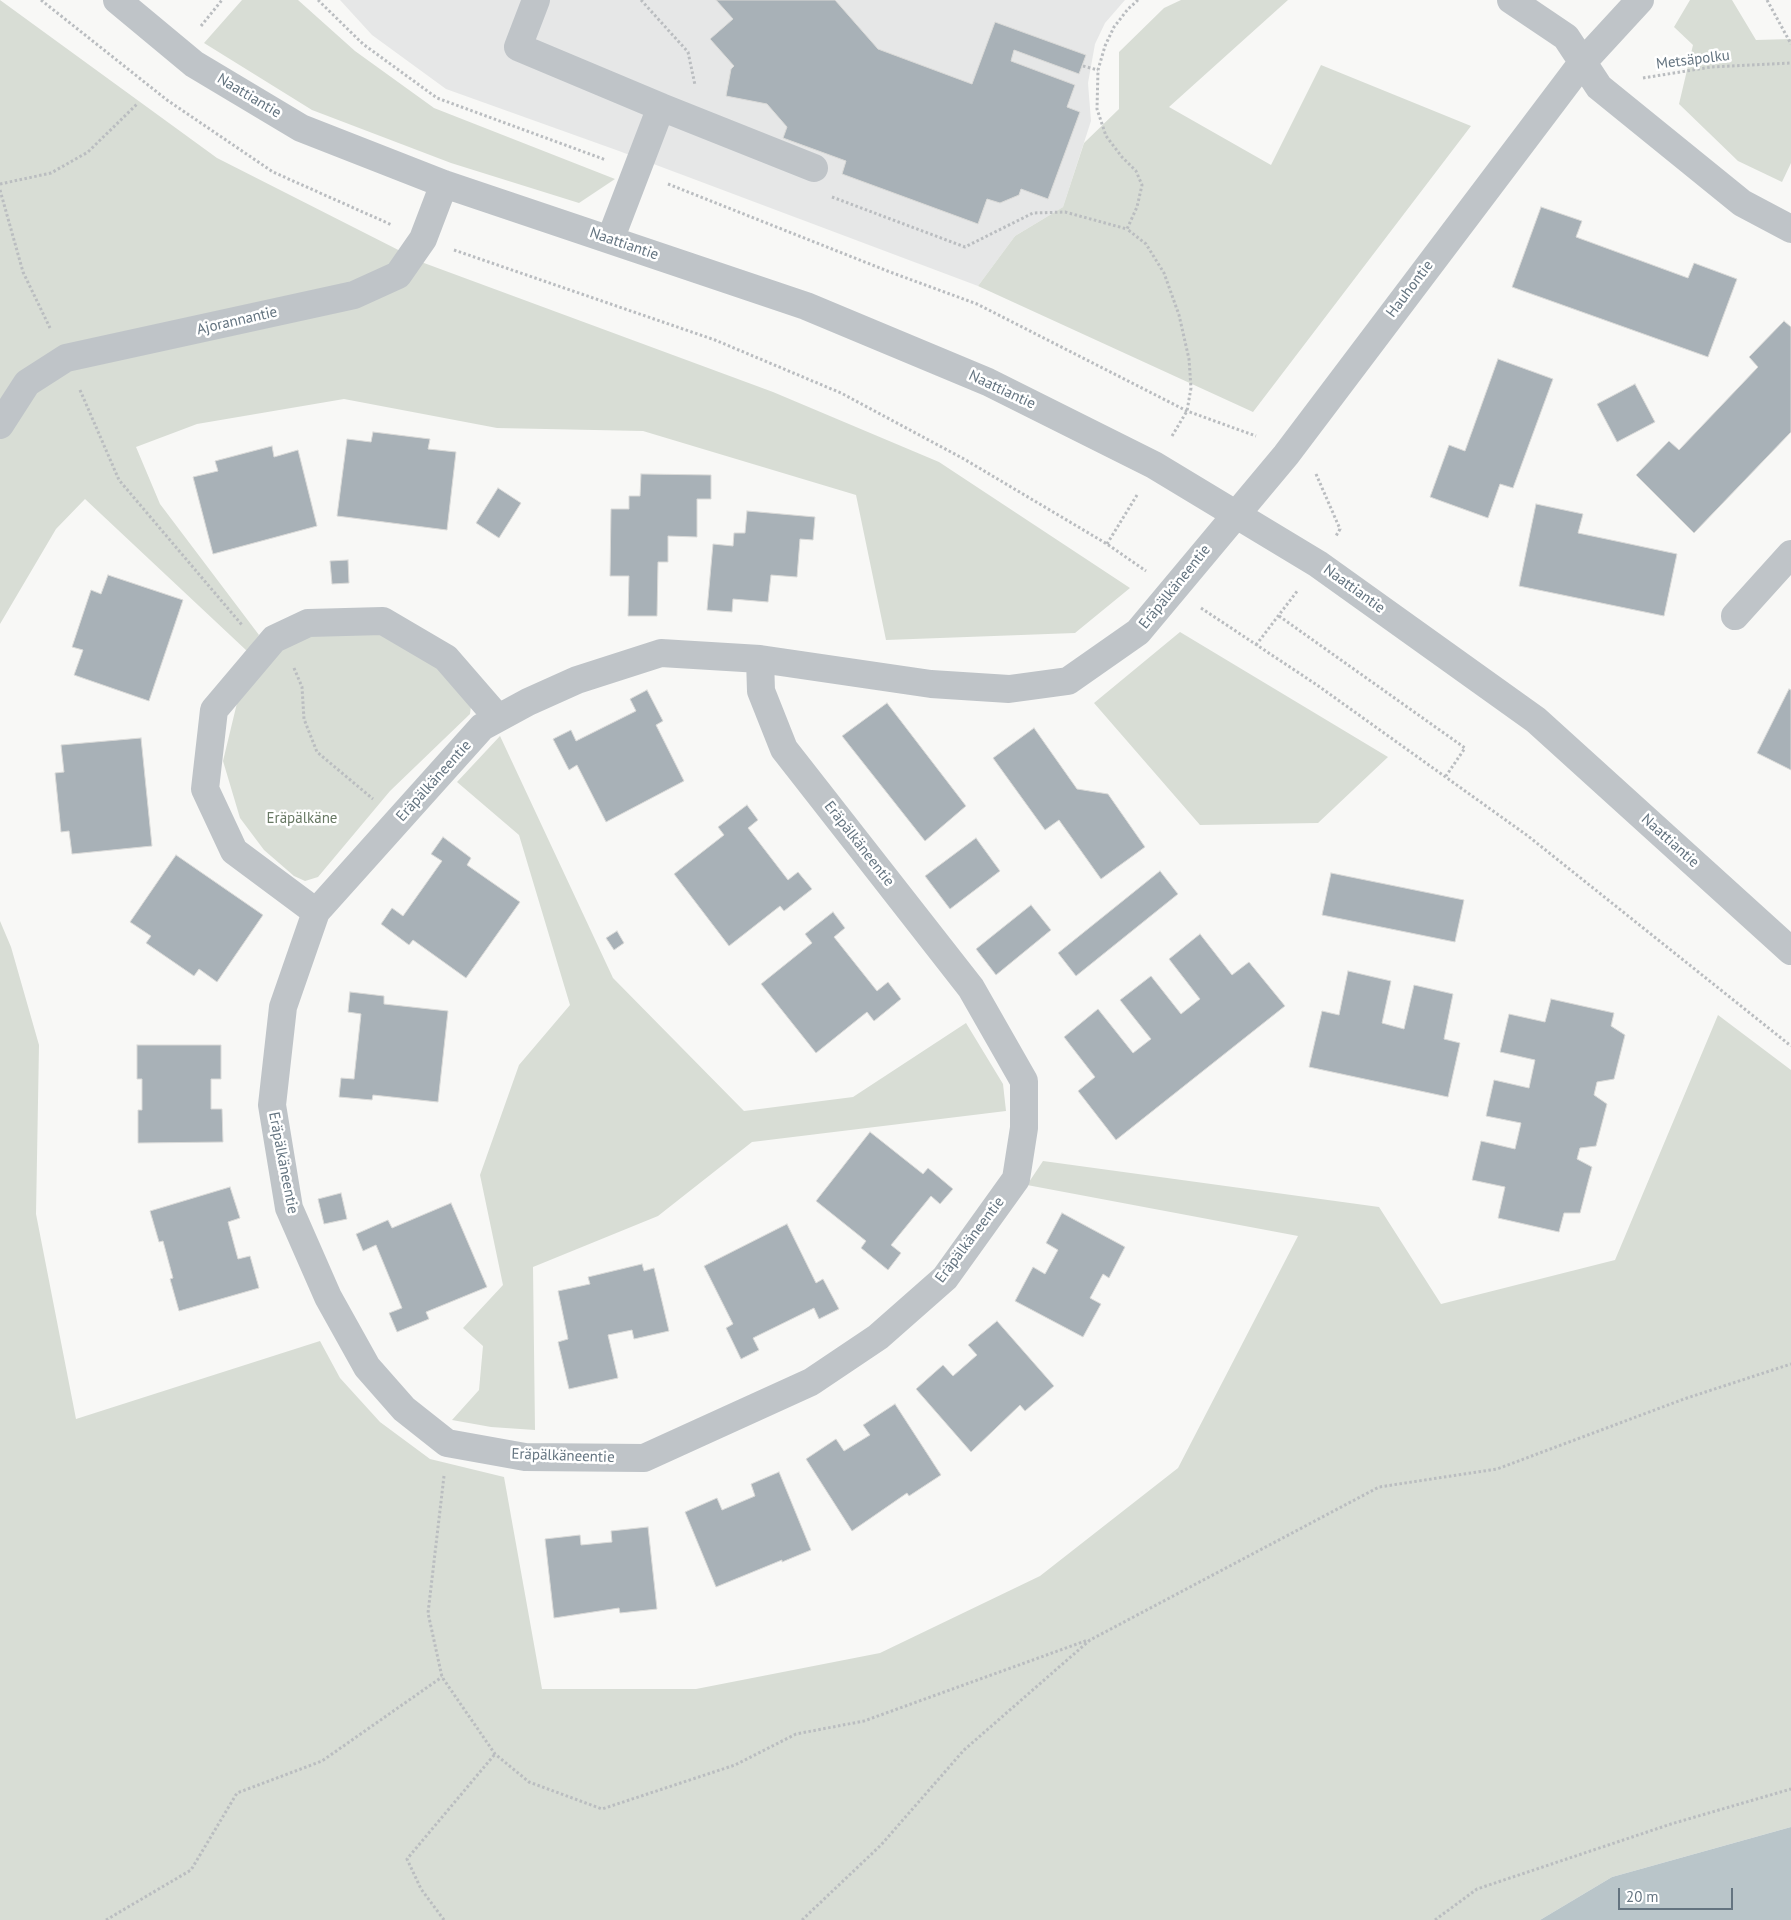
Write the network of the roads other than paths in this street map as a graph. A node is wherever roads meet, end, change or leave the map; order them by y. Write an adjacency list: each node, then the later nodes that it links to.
1 (117, 0): 8 (street, Naattiantie)
2 (536, 0): 6 (street)
3 (1511, 0): 5 (street)
4 (1640, 0): 5 (street, Hauhontie)
5 (1582, 63): 9 (street); 12 (street, Hauhontie)
6 (673, 112): 7 (street); 10 (street)
7 (814, 168)
8 (444, 184): 10 (street, Naattiantie); 11 (street, Ajorannantie)
9 (1791, 229)
10 (610, 240): 12 (street, Naattiantie)
11 (0, 426)
12 (1235, 513): 15 (street, Eräpälkäneentie); 18 (street, Naattiantie)
13 (1791, 554): 14 (street)
14 (1735, 616)
15 (760, 659): 16 (street, Eräpälkäneentie); 17 (street, Eräpälkäneentie)
16 (498, 718): 17 (street, Eräpälkäneentie); 17 (street)
17 (316, 912)
18 (1791, 951)

